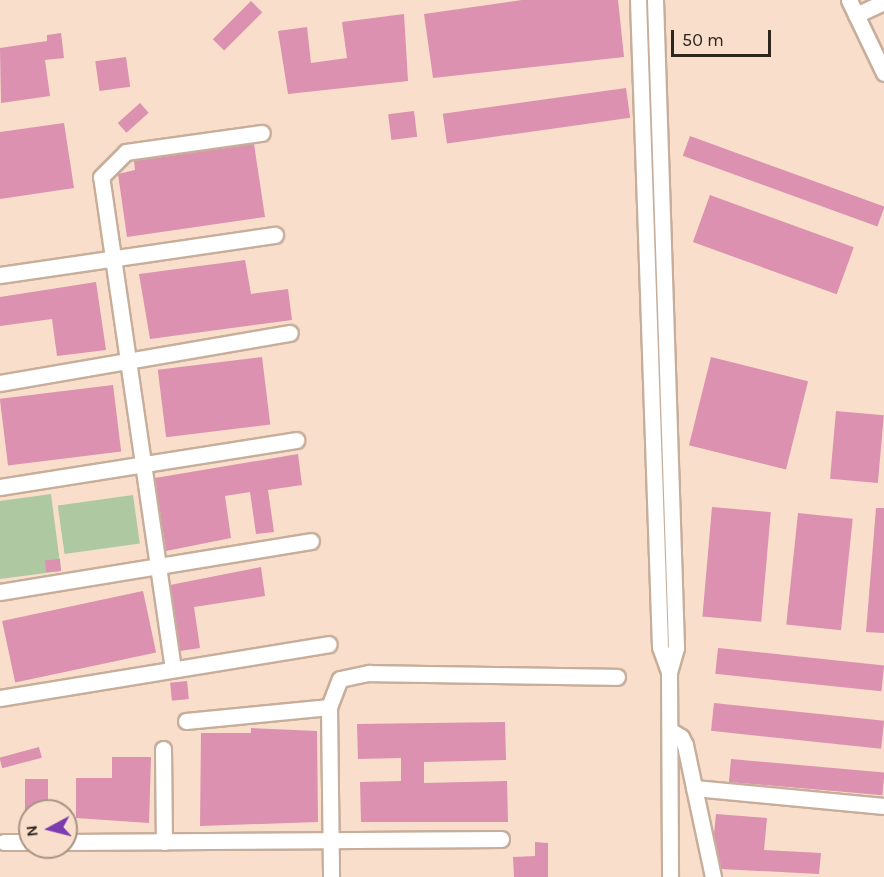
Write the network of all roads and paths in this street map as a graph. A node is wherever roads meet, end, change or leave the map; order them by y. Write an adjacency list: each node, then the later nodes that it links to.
1 (638, 0): 6 (street)
2 (655, 0): 6 (street)
3 (849, 0): 5 (street)
4 (884, 2): 5 (street)
5 (856, 15): 7 (street)
6 (650, 47): 28 (street)
7 (879, 55): 8 (street)
8 (884, 73)
9 (262, 133): 11 (street)
10 (275, 235): 11 (street)
11 (113, 258): 12 (street); 14 (street)
12 (0, 275)
13 (290, 333): 14 (street)
14 (128, 363): 15 (street); 17 (street)
15 (0, 383)
16 (296, 440): 17 (street)
17 (143, 464): 18 (street); 20 (street)
18 (0, 487)
19 (311, 541): 20 (street)
20 (158, 567): 21 (street); 23 (street)
21 (0, 592)
22 (330, 644): 23 (street)
23 (173, 669): 25 (street)
24 (617, 677): 26 (street)
25 (0, 698)
26 (328, 707): 27 (street); 37 (street)
27 (186, 722)
28 (671, 731): 30 (street); 39 (street)
29 (163, 749): 36 (street)
30 (694, 788): 31 (street); 40 (street)
31 (884, 806)
32 (501, 839): 37 (street)
33 (4, 842): 34 (street)
34 (18, 842)
35 (78, 842): 36 (street)
36 (164, 842): 37 (street)
37 (331, 842): 38 (street)
38 (331, 877)
39 (669, 877)
40 (713, 877)

